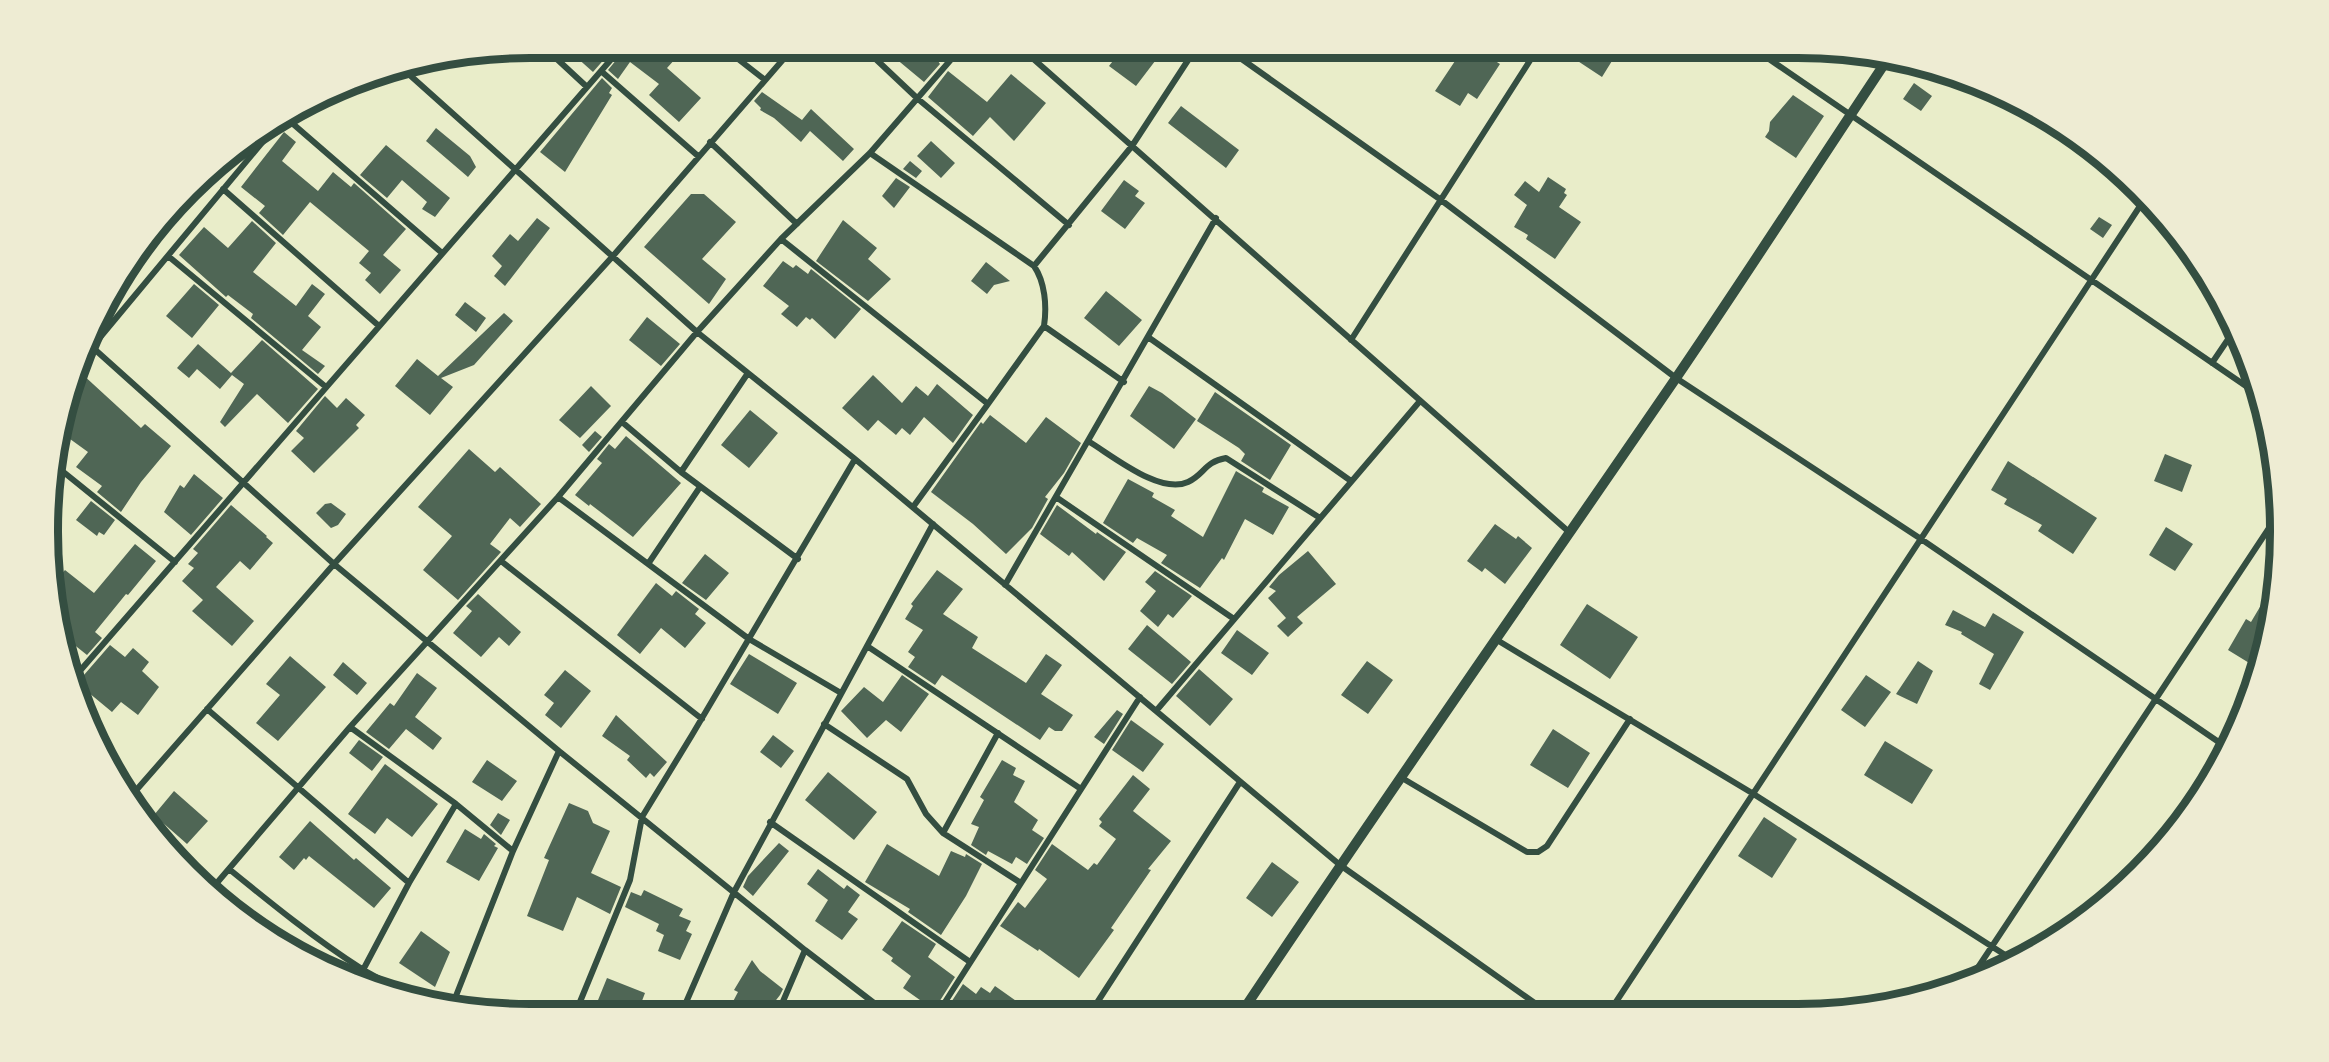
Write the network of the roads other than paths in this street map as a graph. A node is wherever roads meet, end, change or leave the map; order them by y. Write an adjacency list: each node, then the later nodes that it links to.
1 (556, 58): 16 (street)
2 (612, 58): 13 (street)
3 (737, 58): 15 (street)
4 (784, 58): 15 (street)
5 (875, 58): 17 (street)
6 (953, 58): 17 (street)
7 (1033, 58): 22 (street)
8 (1189, 58): 22 (street)
9 (1240, 58): 27 (street)
10 (1532, 58): 27 (street)
11 (1767, 58): 18 (street)
12 (1882, 67): 18 (street)
13 (601, 71): 16 (street); 24 (street)
14 (410, 75): 25 (street)
15 (765, 80): 21 (street)
16 (587, 87): 25 (street)
17 (918, 99): 23 (street); 31 (street)
18 (1850, 115): 37 (street); 48 (street)
19 (292, 123): 33 (street)
20 (263, 142): 26 (street)
21 (710, 142): 24 (street); 30 (street)
22 (1132, 146): 29 (street); 31 (street)
23 (870, 153): 30 (street); 36 (street)
24 (698, 156): 35 (street)
25 (515, 169): 33 (street); 35 (street)
26 (224, 189): 34 (street); 38 (street)
27 (1441, 200): 44 (street); 48 (street)
28 (2140, 206): 37 (street)
29 (1216, 218): 41 (street); 44 (street)
30 (797, 224): 32 (street)
31 (1069, 225): 36 (street)
32 (781, 239): 40 (street); 53 (street)
33 (442, 253): 38 (street)
34 (168, 256): 42 (street); 50 (street)
35 (613, 256): 40 (street); 73 (street)
36 (1034, 266): 39 (street)
37 (2092, 280): 46 (street); 69 (street)
38 (379, 326): 50 (street)
39 (1044, 326): 49 (street); 53 (street)
40 (697, 332): 47 (street); 54 (street)
41 (1148, 337): 49 (street); 59 (street)
42 (100, 338)
43 (2229, 338): 46 (street)
44 (1351, 340): 52 (street)
45 (94, 349): 60 (street)
46 (2212, 363): 51 (street)
47 (748, 373): 56 (street); 58 (street)
48 (1676, 378): 68 (street); 69 (street)
49 (1124, 382): 55 (street)
50 (326, 387): 60 (street)
51 (2247, 387)
52 (1420, 400): 59 (street); 68 (street)
53 (988, 404): 64 (street)
54 (622, 422): 58 (street); 62 (street)
55 (1088, 441): 63 (street); 65 (street)
56 (855, 459): 64 (street); 70 (street)
57 (63, 471): 72 (street)
58 (681, 472): 61 (street)
59 (1351, 481): 65 (street)
60 (243, 483): 72 (street); 73 (street)
61 (700, 487): 70 (street); 74 (street)
62 (558, 497): 71 (street); 74 (street)
63 (1056, 497): 75 (street); 76 (street)
64 (913, 507): 66 (street)
65 (1320, 518): 76 (street)
66 (933, 524): 75 (street); 80 (street)
67 (2270, 527): 84 (street)
68 (1569, 532): 78 (street)
69 (1921, 539): 84 (street); 99 (street)
70 (798, 559): 77 (street)
71 (501, 561): 79 (street); 87 (street)
72 (175, 562): 81 (street)
73 (334, 564): 79 (street); 85 (street)
74 (648, 564): 77 (street)
75 (1005, 585): 83 (street)
76 (1234, 619): 86 (street)
77 (749, 639): 82 (street); 87 (street)
78 (1497, 640): 88 (street); 94 (street)
79 (428, 641): 90 (street); 93 (street)
80 (867, 646): 82 (street); 91 (street)
81 (80, 671)
82 (841, 693): 89 (street)
83 (1140, 697): 86 (street); 97 (street)
84 (2157, 701): 92 (street); 111 (street)
85 (207, 710): 96 (street); 98 (street)
86 (1156, 711): 95 (street)
87 (702, 719): 101 (street)
88 (1630, 720): 94 (street); 99 (street)
89 (824, 724): 102 (street); 103 (street)
90 (350, 727): 96 (street); 100 (street)
91 (998, 733): 97 (street); 103 (street)
92 (2220, 743)
93 (559, 752): 101 (street); 104 (street)
94 (1402, 778): 105 (street)
95 (1240, 782): 105 (street); 124 (street)
96 (298, 788): 106 (street); 109 (street)
97 (1081, 789): 107 (street)
98 (136, 791)
99 (1752, 793): 111 (street); 127 (street)
100 (456, 804): 104 (street); 109 (street)
101 (642, 817): 110 (street); 119 (street)
102 (770, 822): 110 (street); 114 (street)
103 (943, 833): 107 (street)
104 (513, 851): 118 (street)
105 (1340, 865): 125 (street); 126 (street)
106 (229, 869): 108 (street); 116 (street)
107 (1021, 883): 114 (street)
108 (216, 884)
109 (409, 884): 116 (street)
110 (734, 892): 112 (street); 120 (street)
111 (1993, 946): 113 (street); 115 (street)
112 (805, 950): 121 (street); 122 (street)
113 (2006, 955)
114 (970, 962): 123 (street)
115 (1978, 968)
116 (363, 970): 117 (street)
117 (377, 977)
118 (456, 997)
119 (579, 1004)
120 (685, 1004)
121 (782, 1004)
122 (872, 1004)
123 (944, 1004)
124 (1096, 1004)
125 (1247, 1004)
126 (1536, 1004)
127 (1615, 1004)

